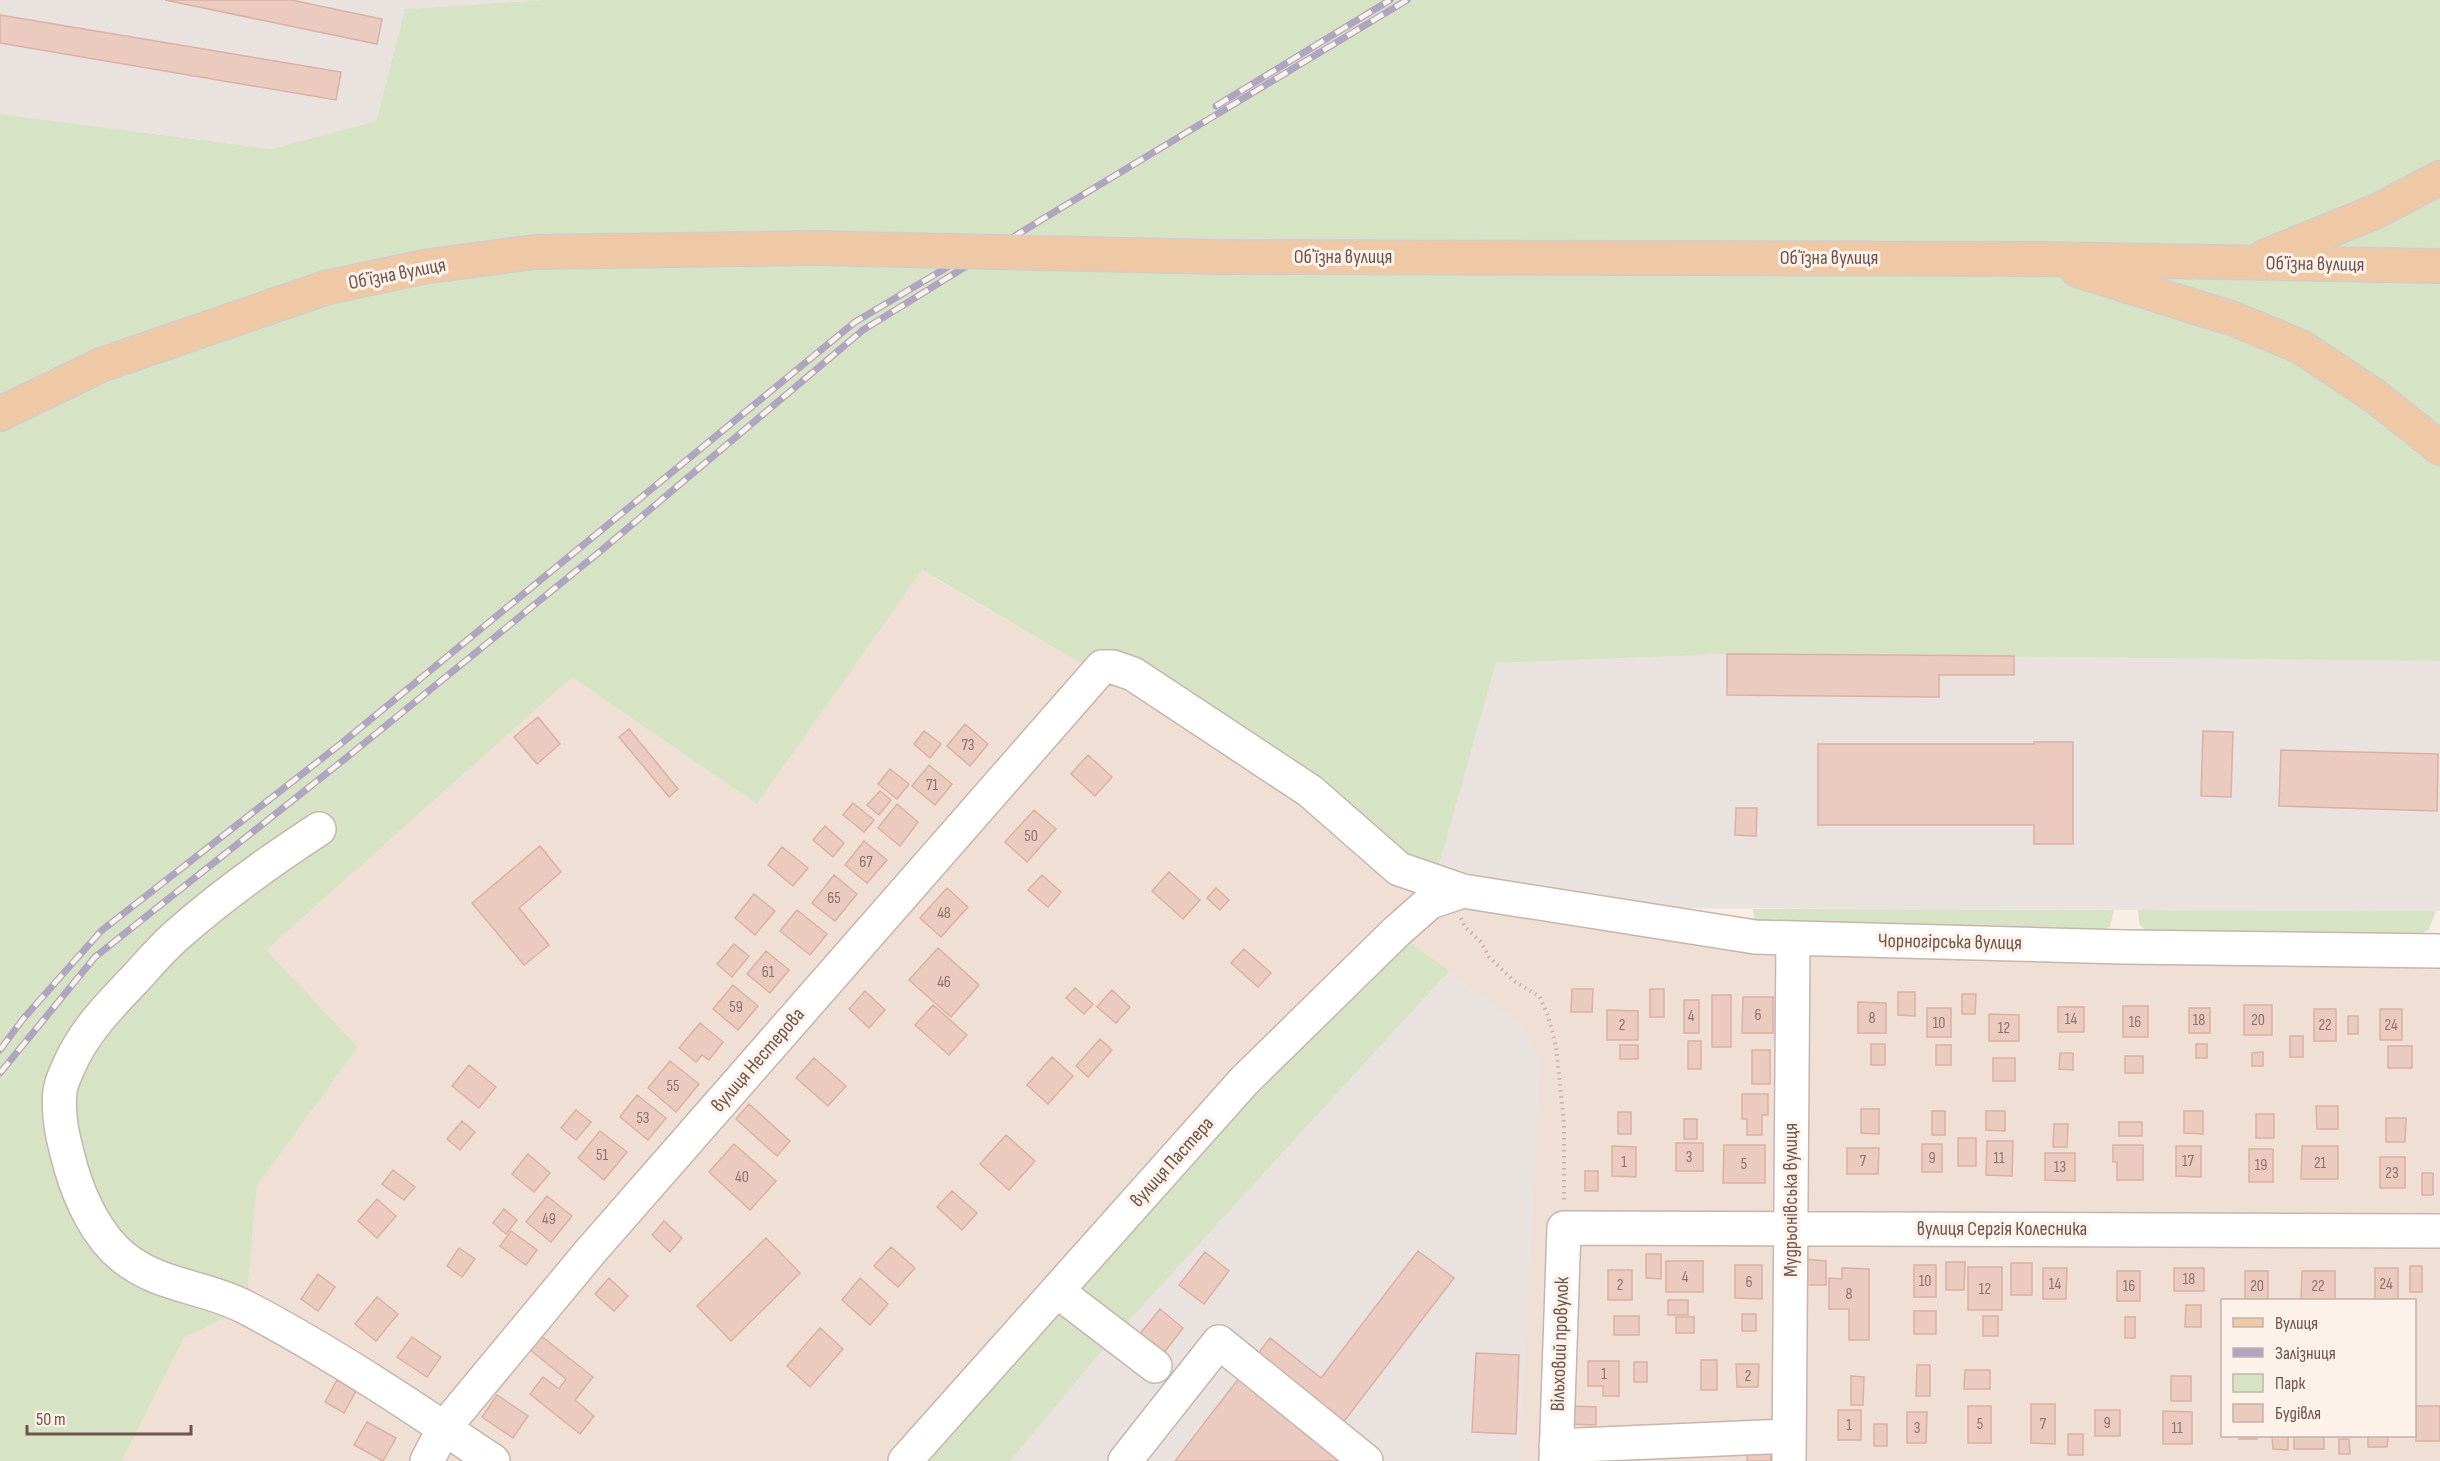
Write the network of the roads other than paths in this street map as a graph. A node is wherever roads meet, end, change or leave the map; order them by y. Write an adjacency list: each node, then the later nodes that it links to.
1 (2440, 178): 3 (main road)
2 (2041, 259): 3 (main road, Обʼїзна вулиця); 5 (main road, Обʼїзна вулиця, bridge); 6 (main road)
3 (2251, 262): 4 (main road, Обʼїзна вулиця)
4 (2440, 266)
5 (0, 414)
6 (2440, 448)
7 (1102, 667): 9 (street, Чорногірська вулиця); 17 (street, вулиця Нестерова)
8 (319, 829): 17 (street)
9 (1463, 891): 10 (street, Чорногірська вулиця); 15 (street, вулиця Пастера)
10 (1792, 939): 11 (street, Чорногірська вулиця); 13 (street, Мудрьонівська вулиця)
11 (2440, 951)
12 (1564, 1228): 13 (street, вулиця Сергія Колесника); 19 (street, Вільховий провулок)
13 (1790, 1228): 14 (street, вулиця Сергія Колесника); 18 (street, Мудрьонівська вулиця)
14 (2440, 1231)
15 (1057, 1291): 16 (street); 22 (street, вулиця Пастера)
16 (1155, 1366)
17 (444, 1428): 20 (street, вулиця Нестерова); 21 (street)
18 (1789, 1449): 19 (street)
19 (1556, 1453)
20 (427, 1461)
21 (492, 1461)
22 (905, 1461)
23 (1125, 1461): 24 (street)
24 (1366, 1461)

